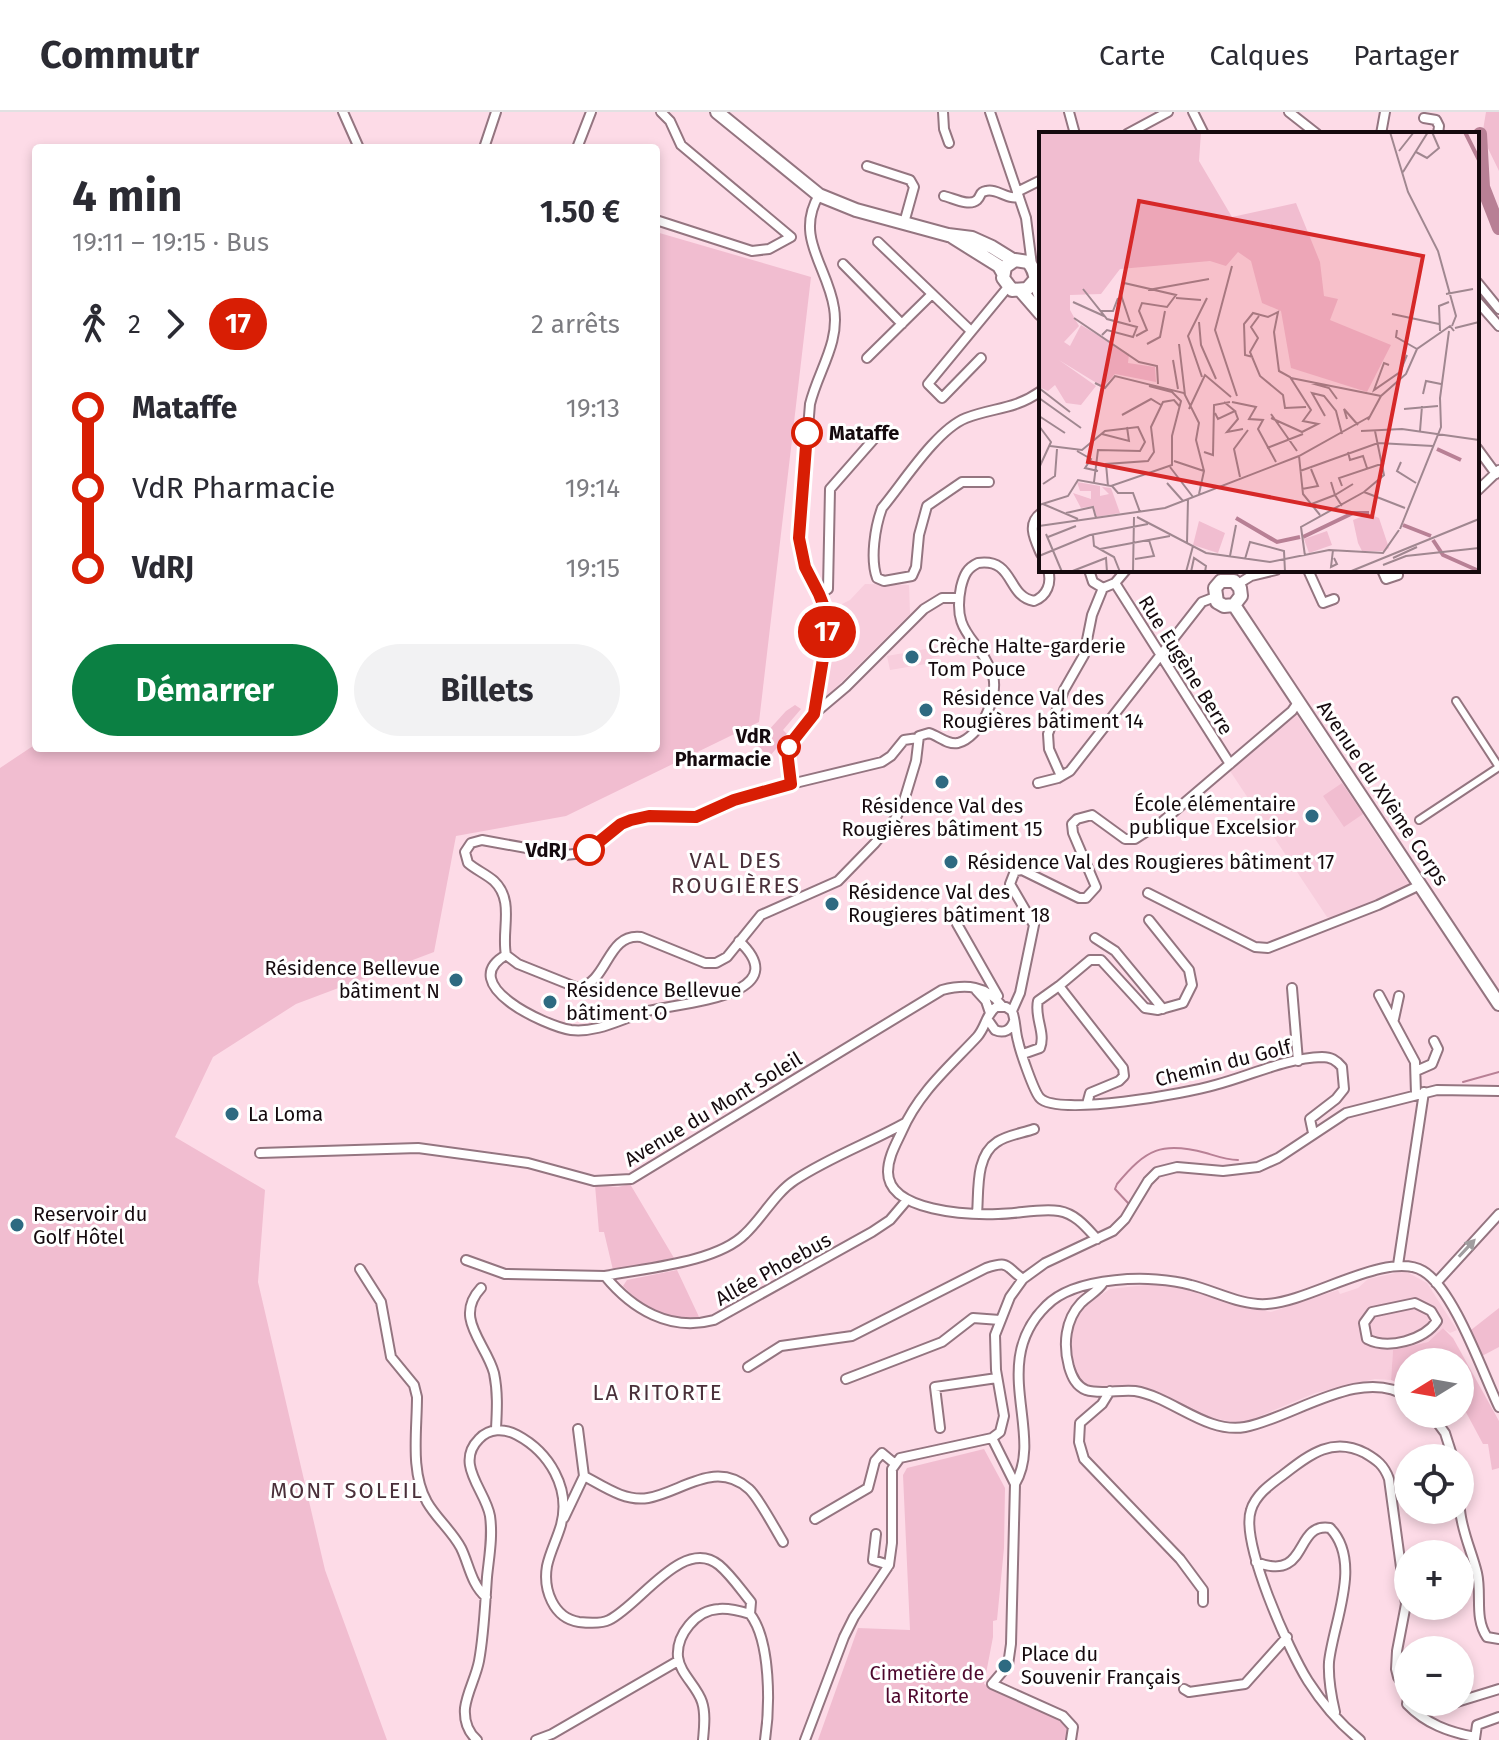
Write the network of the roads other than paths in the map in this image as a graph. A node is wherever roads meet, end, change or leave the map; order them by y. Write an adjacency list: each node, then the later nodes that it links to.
1 (343, 112): 21 (street)
2 (496, 112): 22 (street)
3 (591, 112): 23 (street)
4 (661, 112): 34 (street)
5 (717, 112): 27 (main road)
6 (943, 112): 20 (street)
7 (990, 112): 26 (street)
8 (1069, 112): 14 (street)
9 (1168, 112): 15 (street)
10 (1193, 112): 16 (street)
11 (1289, 112): 17 (street)
12 (1385, 112): 18 (street)
13 (1424, 118): 19 (street)
14 (1074, 132)
15 (1131, 132)
16 (1203, 132)
17 (1314, 132)
18 (1381, 132)
19 (1438, 132)
20 (949, 143)
21 (357, 144)
22 (485, 144)
23 (579, 144)
24 (867, 166): 30 (street)
25 (1039, 181): 26 (street)
26 (1018, 194): 28 (street); 32 (street)
27 (819, 195): 30 (main road); 31 (street)
28 (944, 196)
29 (660, 221): 34 (street)
30 (904, 223): 33 (main road)
31 (810, 234): 34 (street); 70 (street)
32 (1028, 234): 36 (street); 38 (street)
33 (948, 235): 36 (main road); 39 (main road)
34 (791, 237)
35 (878, 242): 42 (street)
36 (1016, 260): 38 (main road); 39 (main road)
37 (843, 264): 46 (street)
38 (1035, 271): 41 (main road)
39 (1003, 273): 41 (main road)
40 (1479, 284): 44 (street)
41 (1015, 289): 45 (main road); 48 (street)
42 (931, 295): 46 (street); 48 (street)
43 (1479, 303): 47 (street)
44 (1499, 309)
45 (1039, 312)
46 (902, 324): 49 (street)
47 (1499, 326)
48 (971, 331): 50 (street)
49 (867, 358)
50 (981, 358)
51 (1039, 392): 55 (street)
52 (880, 432): 70 (street)
53 (1479, 450): 54 (street)
54 (1497, 472): 56 (street)
55 (989, 482)
56 (1479, 489)
57 (1039, 515): 58 (street)
58 (1039, 548)
59 (1048, 572): 72 (street)
60 (1090, 572): 69 (street)
61 (1124, 572): 67 (street)
62 (1268, 572): 68 (street)
63 (1309, 572): 73 (street)
64 (1383, 572): 65 (street)
65 (1398, 575)
66 (1217, 576): 68 (main road); 71 (main road)
67 (1115, 583): 69 (street); 75 (street, Rue Eugène Berre)
68 (1238, 584): 74 (main road)
69 (1103, 588): 82 (street)
70 (819, 594): 78 (street)
71 (1215, 597): 74 (main road); 75 (street)
72 (959, 598): 78 (street); 79 (street)
73 (1334, 599)
74 (1234, 605): 76 (main road, Avenue du XVème Corps)
75 (1160, 653): 80 (street, Rue Eugène Berre); 82 (street)
76 (1299, 701): 80 (street); 86 (main road, Avenue du XVème Corps)
77 (1456, 701): 81 (street)
78 (814, 714): 84 (street)
79 (918, 738): 84 (street); 91 (street)
80 (1230, 764): 101 (street)
81 (1499, 767): 85 (street)
82 (1061, 776): 83 (street)
83 (1038, 783)
84 (791, 784): 92 (street)
85 (1419, 820)
86 (1420, 885): 87 (street); 98 (main road, Avenue du XVème Corps)
87 (1148, 893)
88 (1149, 920): 100 (street)
89 (957, 924): 99 (street)
90 (1095, 938): 100 (street)
91 (739, 941): 92 (street); 92 (street)
92 (506, 955)
93 (1059, 986): 100 (street); 108 (street); 113 (street)
94 (972, 987): 99 (street); 102 (street); 119 (street, Avenue du Mont Soleil)
95 (1292, 988): 109 (street)
96 (1379, 995): 103 (street)
97 (1399, 996): 103 (street)
98 (1499, 1004)
99 (1003, 1006): 101 (street); 102 (street)
100 (1163, 1009)
101 (1013, 1015): 104 (street); 106 (street, Chemin du Golf)
102 (989, 1016): 104 (street); 105 (street)
103 (1394, 1020): 110 (street)
104 (1001, 1032): 105 (street); 106 (street)
105 (977, 1038): 114 (street)
106 (1018, 1041): 108 (street, Chemin du Golf)
107 (1434, 1041): 110 (street)
108 (1023, 1054): 113 (street, Chemin du Golf)
109 (1298, 1061): 113 (street, Chemin du Golf); 116 (street, Chemin du Golf)
110 (1416, 1071): 112 (street)
111 (1499, 1091): 112 (street)
112 (1420, 1093): 116 (street); 125 (street)
113 (1087, 1104)
114 (906, 1122): 117 (street); 118 (street)
115 (1034, 1129): 121 (street)
116 (1313, 1133): 123 (street)
117 (879, 1136): 118 (street); 127 (street)
118 (894, 1150): 120 (street)
119 (260, 1153)
120 (907, 1200): 121 (street); 127 (street, Allée Phoebus)
121 (977, 1214): 123 (street)
122 (1499, 1214): 130 (street, one-way to 122)
123 (1097, 1239): 128 (street)
124 (466, 1260): 127 (street)
125 (1398, 1265): 129 (street); 130 (street)
126 (360, 1269): 154 (street)
127 (605, 1276)
128 (1023, 1279): 132 (street); 134 (street)
129 (1103, 1282): 138 (street); 146 (street)
130 (1436, 1283): 139 (street)
131 (481, 1288): 141 (street)
132 (1000, 1320): 135 (street); 136 (street)
133 (1364, 1323): 133 (street)
134 (748, 1367)
135 (997, 1378): 140 (street); 143 (street)
136 (846, 1379)
137 (1394, 1390): 138 (street)
138 (1110, 1391): 155 (street)
139 (1499, 1407)
140 (940, 1428)
141 (496, 1429): 148 (street); 154 (street)
142 (578, 1429): 145 (street)
143 (992, 1438): 144 (street); 146 (street)
144 (894, 1463): 147 (street); 153 (street)
145 (584, 1476): 148 (street); 151 (street)
146 (1015, 1484): 173 (street)
147 (815, 1519)
148 (562, 1522): 156 (street)
149 (1462, 1524): 159 (street)
150 (876, 1534): 153 (street)
151 (783, 1542)
152 (1256, 1562): 157 (street); 158 (street); 165 (street)
153 (889, 1565): 172 (street)
154 (486, 1597): 168 (street)
155 (1203, 1602)
156 (750, 1614): 160 (street); 171 (street)
157 (1401, 1636)
158 (1287, 1637): 161 (street); 165 (street)
159 (1499, 1639)
160 (678, 1661): 169 (street); 170 (street)
161 (1184, 1689)
162 (1499, 1689): 163 (street)
163 (1474, 1697)
164 (1420, 1716): 167 (street)
165 (1336, 1717): 174 (street)
166 (1499, 1717): 167 (street)
167 (1475, 1739)
168 (477, 1740)
169 (536, 1740)
170 (703, 1740)
171 (765, 1740)
172 (805, 1740)
173 (1071, 1740)
174 (1360, 1740)

